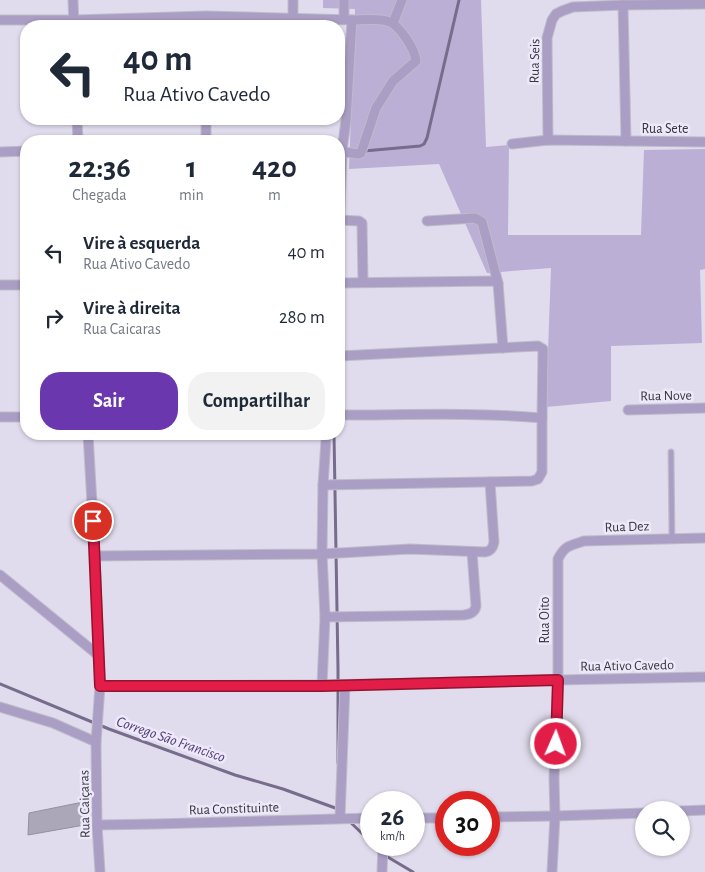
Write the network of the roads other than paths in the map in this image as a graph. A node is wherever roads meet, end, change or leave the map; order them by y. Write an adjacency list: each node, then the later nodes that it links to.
1 (73, 0): 10 (street)
2 (293, 0): 7 (street)
3 (344, 0): 8 (street)
4 (402, 0): 13 (street)
5 (705, 4): 6 (street, Rua Seis)
6 (623, 5): 17 (street, Rua Seis); 18 (street)
7 (293, 18): 8 (street); 11 (street)
8 (348, 19): 13 (street); 14 (street)
9 (0, 20): 12 (street)
10 (74, 20)
11 (131, 20)
12 (20, 21)
13 (393, 23): 23 (street)
14 (345, 78)
15 (345, 111): 16 (street)
16 (343, 135)
17 (548, 140): 18 (street, Rua Sete); 20 (street, Rua Sete)
18 (626, 141): 19 (street, Rua Sete)
19 (705, 142)
20 (512, 144)
21 (0, 152): 22 (street)
22 (20, 152)
23 (345, 152)
24 (345, 220): 26 (street)
25 (427, 221): 28 (street)
26 (363, 282): 27 (street); 28 (street)
27 (345, 283)
28 (498, 284): 31 (street)
29 (0, 285): 30 (street)
30 (20, 285)
31 (503, 348): 32 (street); 38 (street)
32 (345, 356)
33 (705, 408): 34 (street, Rua Nove)
34 (628, 410)
35 (345, 415): 38 (street)
36 (20, 417): 37 (street)
37 (0, 418)
38 (542, 418): 42 (street)
39 (88, 440): 48 (street, Rua Caiçaras)
40 (326, 440): 43 (street)
41 (671, 452): 45 (lane)
42 (490, 482): 43 (street); 46 (street)
43 (323, 485): 47 (street)
44 (705, 538): 45 (street, Rua Dez)
45 (672, 539): 49 (street, Rua Dez)
46 (472, 552): 47 (street); 51 (street)
47 (322, 554): 48 (street); 51 (street)
48 (95, 556): 52 (street, Rua Caiçaras)
49 (558, 560): 54 (street, Rua Oito)
50 (0, 575): 52 (street)
51 (325, 617): 57 (street)
52 (98, 655): 56 (street, Rua Caiçaras)
53 (705, 677): 54 (street, Rua Ativo Cavedo)
54 (558, 680): 55 (street, Rua Ativo Cavedo); 63 (street, Rua Oito)
55 (345, 685): 57 (street, Rua Ativo Cavedo); 64 (street)
56 (100, 686): 57 (street, Rua Ativo Cavedo); 59 (street, Rua Caiçaras)
57 (322, 686)
58 (0, 707): 59 (street)
59 (97, 738): 67 (street, Rua Caiçaras)
60 (705, 810): 61 (street)
61 (690, 811)
62 (635, 813): 63 (street)
63 (555, 816): 65 (street); 71 (street, Rua Oito)
64 (341, 817): 66 (street, Rua Constituinte); 67 (street, Rua Constituinte)
65 (500, 817)
66 (360, 818)
67 (97, 825): 69 (street, Rua Caiçaras)
68 (383, 856): 70 (street)
69 (100, 872)
70 (382, 872)
71 (552, 872)

